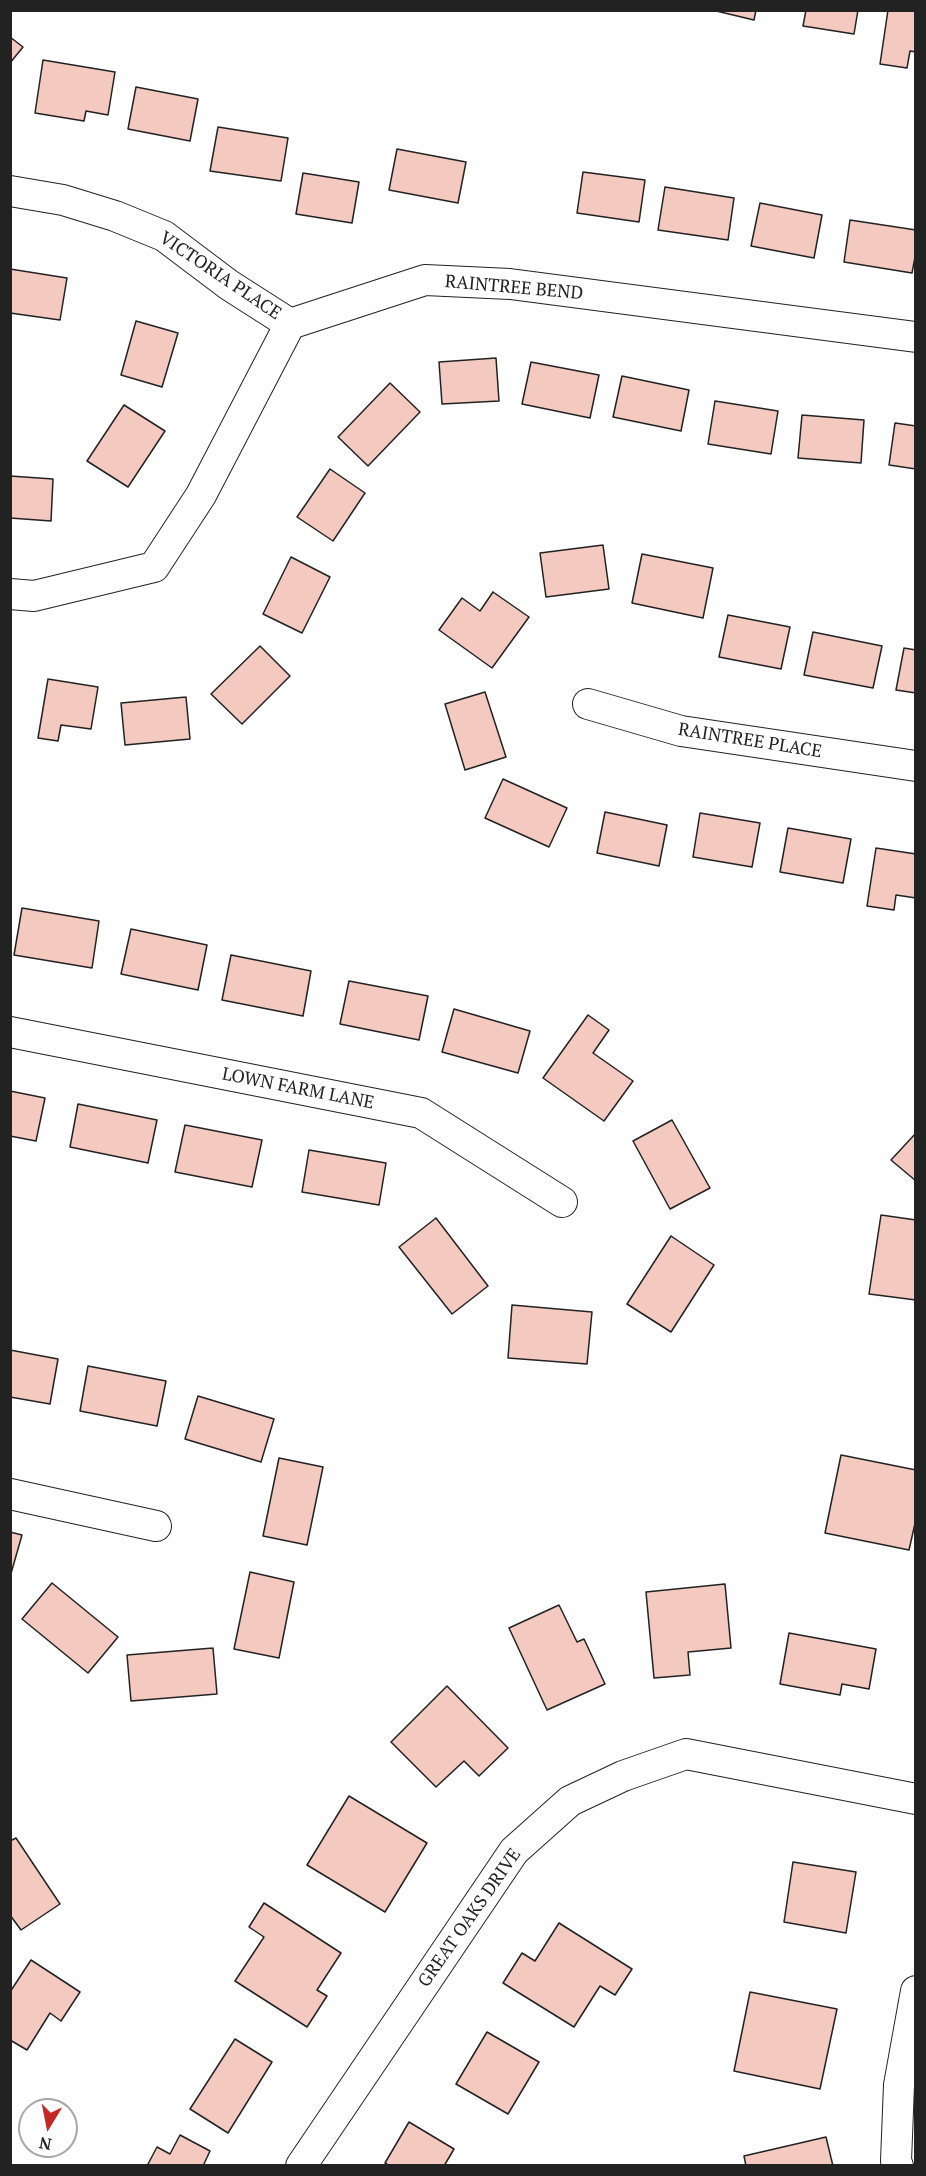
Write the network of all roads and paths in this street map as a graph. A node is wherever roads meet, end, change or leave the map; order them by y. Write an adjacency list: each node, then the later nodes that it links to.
1 (10, 191): 2 (street, VICTORIA PLACE)
2 (290, 324): 3 (street, RAINTREE BEND); 4 (street)
3 (915, 337)
4 (10, 594)
5 (588, 704): 6 (street, RAINTREE PLACE)
6 (915, 766)
7 (10, 1032): 8 (street, LOWN FARM LANE)
8 (562, 1202)
9 (10, 1494): 10 (street)
10 (156, 1526)
11 (915, 1799): 13 (street, GREAT OAKS DRIVE)
12 (915, 1990): 14 (street)
13 (301, 2166)
14 (898, 2166)

